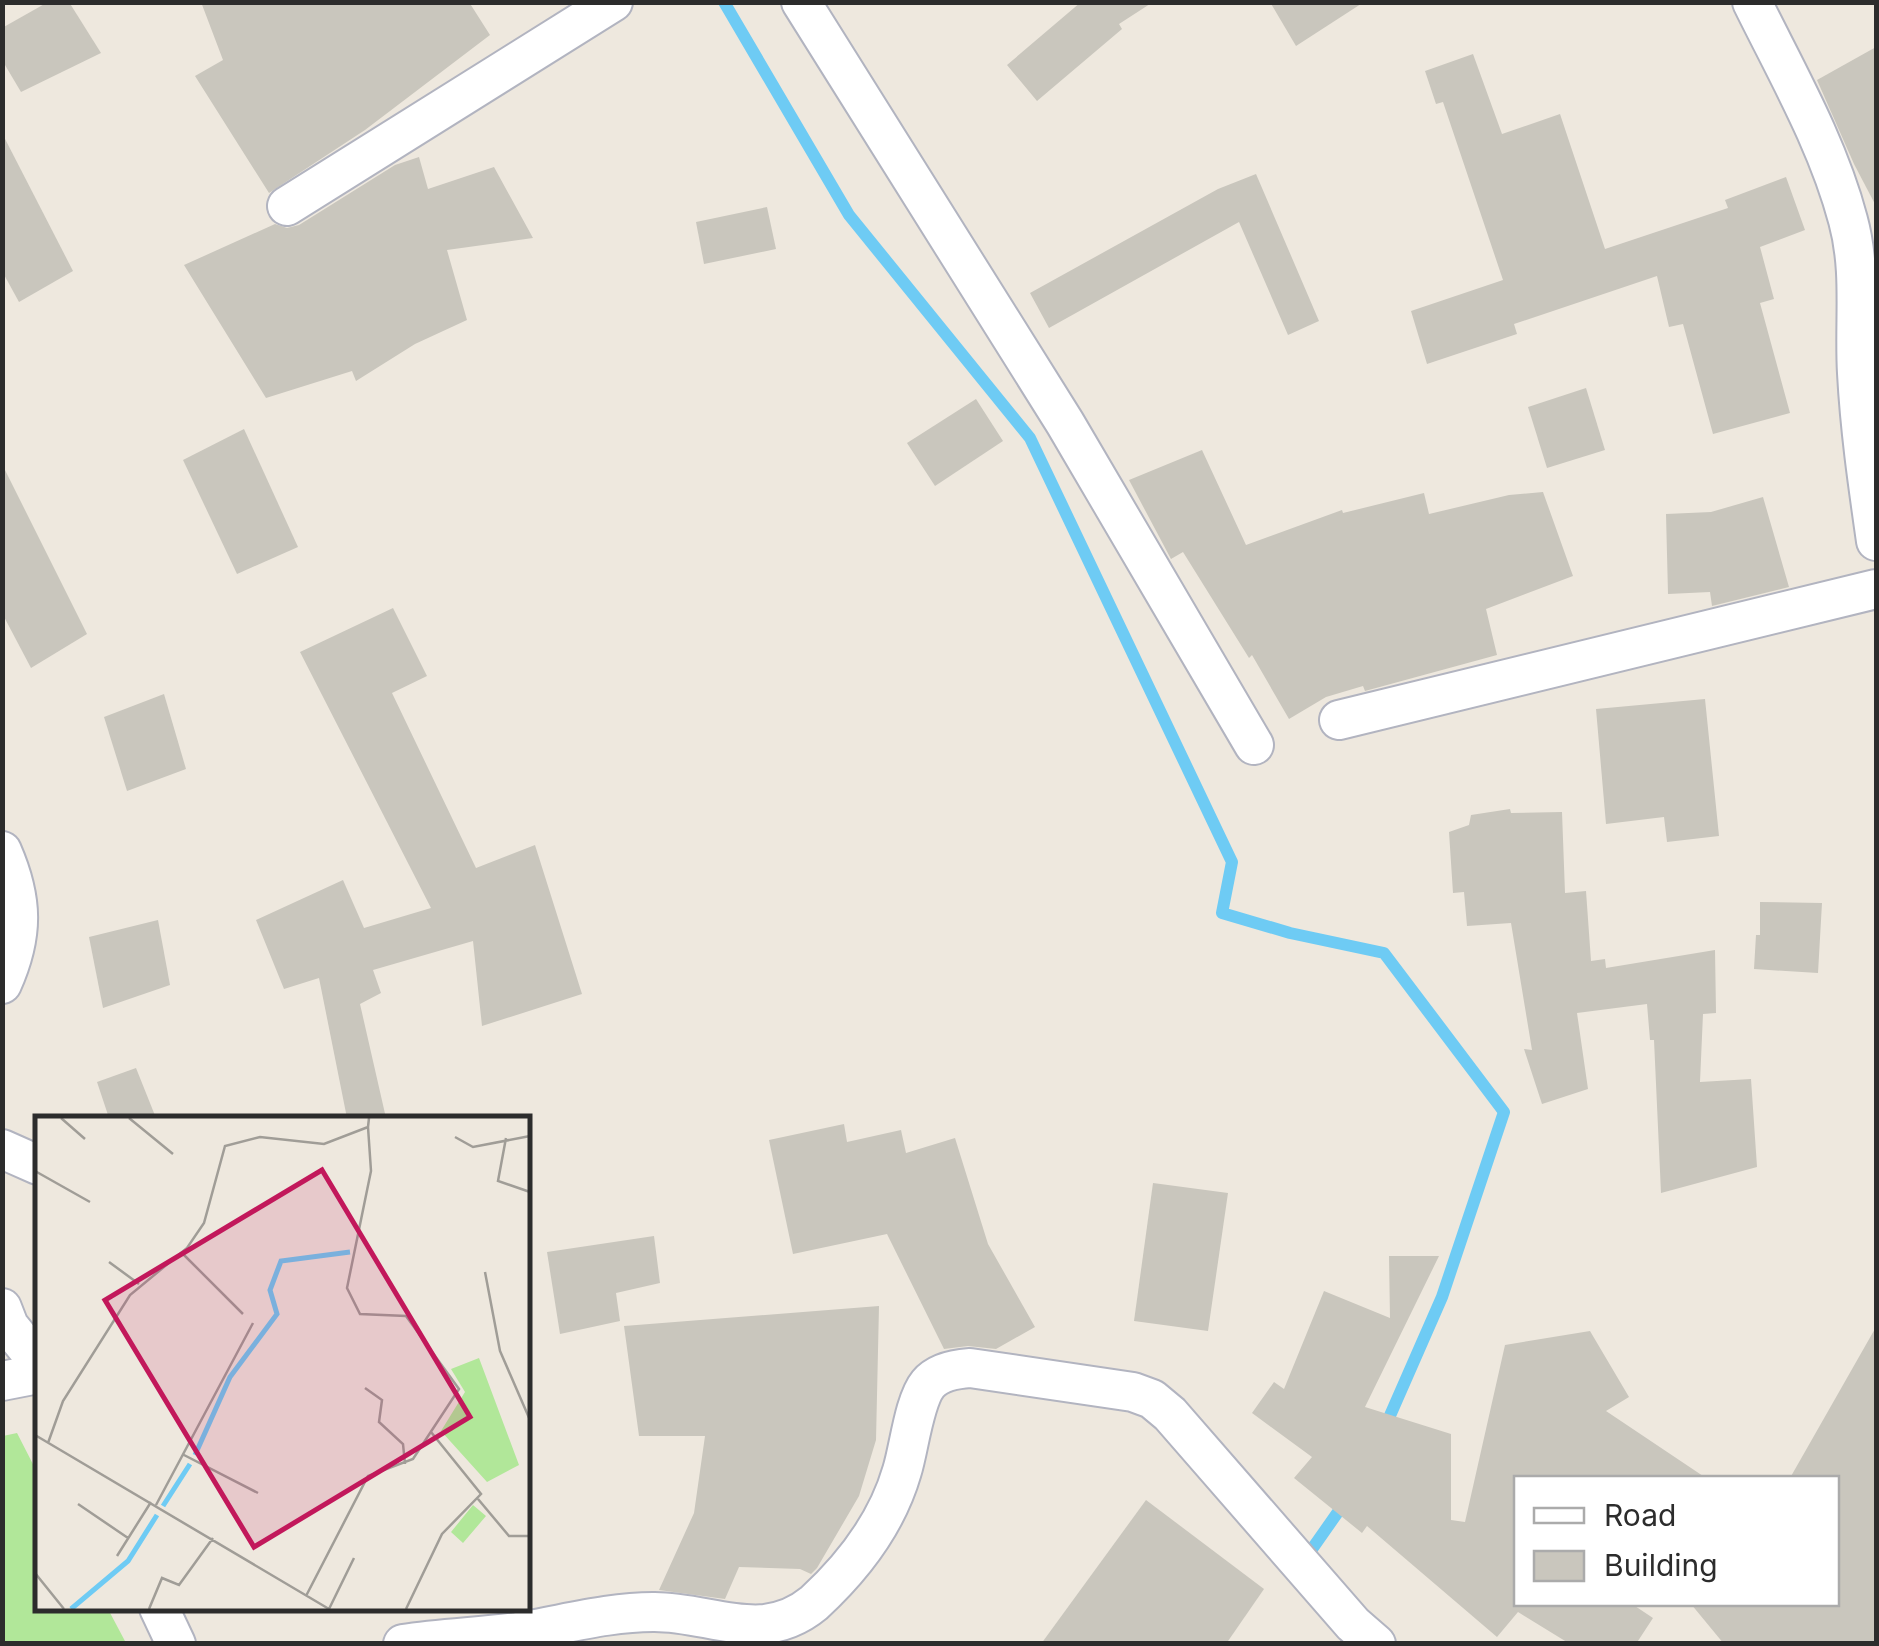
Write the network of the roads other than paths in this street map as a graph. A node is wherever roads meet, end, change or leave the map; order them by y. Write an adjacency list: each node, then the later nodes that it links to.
1 (612, 2): 4 (street)
2 (801, 2): 9 (street)
3 (1752, 2): 5 (street)
4 (287, 206)
5 (1864, 236): 6 (street)
6 (1876, 541)
7 (1876, 589): 8 (street)
8 (1339, 720)
9 (1254, 745)
10 (2, 850): 11 (street)
11 (2, 984)
12 (2, 1149): 13 (street)
13 (35, 1165)
14 (2, 1308): 15 (street)
15 (35, 1358)
16 (35, 1375): 17 (street)
17 (2, 1381)
18 (160, 1611): 19 (street)
19 (176, 1644)
20 (403, 1644): 21 (street)
21 (1376, 1644)

